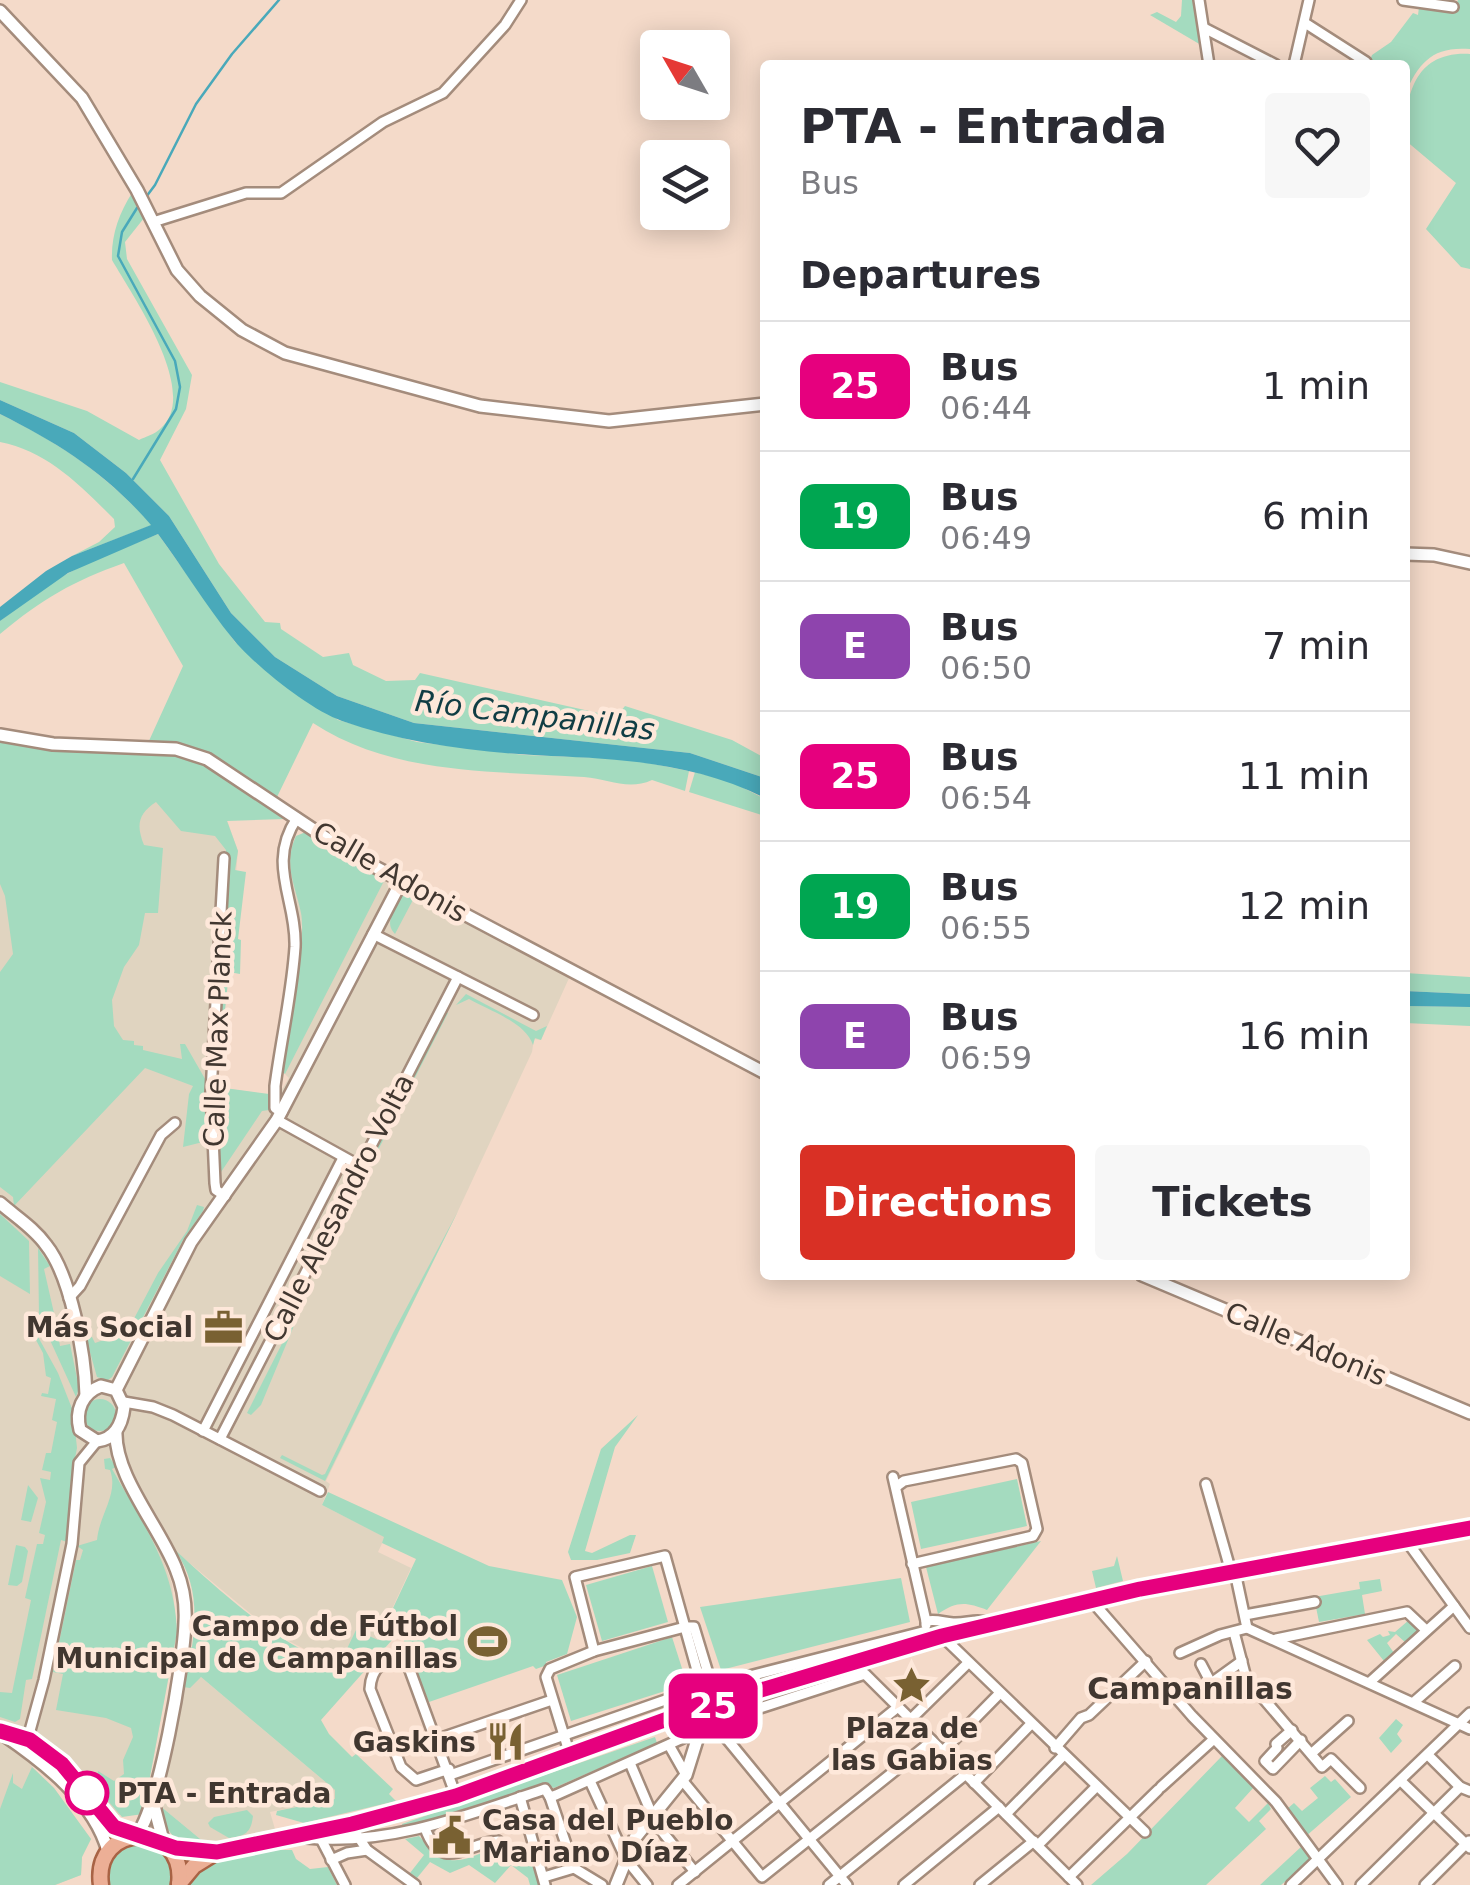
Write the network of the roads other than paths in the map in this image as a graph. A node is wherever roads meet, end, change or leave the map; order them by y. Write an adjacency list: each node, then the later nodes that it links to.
1 (521, 0): 13 (street)
2 (1199, 0): 8 (street)
3 (1308, 0): 7 (street)
4 (1403, 0): 5 (street)
5 (1454, 7)
6 (0, 10): 13 (street)
7 (1305, 24): 11 (street); 12 (street)
8 (1204, 28): 9 (street); 10 (street)
9 (1208, 60)
10 (1266, 60)
11 (1295, 60)
12 (1363, 60)
13 (153, 222): 14 (street)
14 (760, 405)
15 (1410, 554): 16 (street)
16 (1470, 563)
17 (0, 736): 18 (street, Calle Adonis)
18 (297, 818): 20 (street, Calle Adonis); 25 (street)
19 (224, 858): 29 (street, Calle Max Planck)
20 (401, 882): 21 (street); 24 (street, Calle Adonis)
21 (373, 934): 22 (street); 25 (street)
22 (458, 977): 23 (street); 28 (street, Calle Alesandro Volta)
23 (533, 1015)
24 (760, 1070)
25 (280, 1116): 27 (street); 29 (street)
26 (175, 1123): 32 (street)
27 (343, 1158): 28 (street); 40 (street, Calle Alesandro Volta)
28 (360, 1166): 41 (street, Calle Alesandro Volta)
29 (225, 1196): 35 (street)
30 (0, 1203): 32 (street)
31 (1154, 1280): 38 (street, Calle Adonis)
32 (68, 1298): 33 (street)
33 (82, 1359): 34 (street); 36 (street)
34 (101, 1386): 35 (street); 36 (street)
35 (116, 1390): 37 (street)
36 (86, 1395): 42 (street)
37 (124, 1402): 39 (street); 40 (street)
38 (1470, 1413)
39 (116, 1431): 42 (street); 43 (street)
40 (203, 1431): 41 (street)
41 (220, 1439): 45 (street)
42 (98, 1441): 43 (street); 94 (street)
43 (120, 1464): 114 (street)
44 (1206, 1484): 49 (street)
45 (320, 1491)
46 (1470, 1528): 47 (main road)
47 (1406, 1540): 49 (main road); 52 (street)
48 (912, 1564): 48 (street); 59 (street)
49 (1233, 1572): 50 (main road); 53 (street)
50 (1091, 1600): 54 (main road); 66 (street)
51 (1315, 1602): 53 (street)
52 (1454, 1606): 57 (street); 58 (street)
53 (1245, 1615): 56 (street)
54 (992, 1624): 59 (main road); 59 (street)
55 (685, 1626): 62 (street); 62 (street); 71 (street)
56 (1247, 1628): 60 (street); 61 (street)
57 (1470, 1628)
58 (1426, 1630): 61 (street); 69 (street)
59 (930, 1632): 65 (street); 71 (street); 77 (main road)
60 (1234, 1632): 63 (street); 64 (street)
61 (1276, 1639): 69 (street)
62 (594, 1651): 75 (street)
63 (1180, 1653)
64 (1242, 1661): 70 (street); 86 (street)
65 (968, 1662): 73 (street); 81 (street)
66 (1146, 1662): 90 (street); 97 (street)
67 (1201, 1664): 70 (street)
68 (1455, 1666): 76 (street)
69 (1370, 1682): 76 (street)
70 (1211, 1683): 72 (street)
71 (705, 1689): 74 (street); 77 (street)
72 (1199, 1692)
73 (999, 1694): 84 (street); 96 (street)
74 (683, 1697): 80 (street); 89 (street)
75 (552, 1700): 89 (street); 91 (street)
76 (1414, 1702): 83 (street)
77 (719, 1704): 80 (main road); 85 (street)
78 (898, 1706): 81 (street); 85 (street); 115 (street)
79 (1470, 1713): 83 (street)
80 (681, 1714): 85 (street); 99 (main road)
81 (911, 1719): 93 (street)
82 (1348, 1721): 98 (street)
83 (1458, 1724): 87 (street); 100 (street)
84 (1030, 1725): 97 (street); 107 (street)
85 (705, 1728): 95 (street); 104 (street); 115 (street)
86 (1292, 1730): 92 (street); 92 (street)
87 (1470, 1730)
88 (0, 1732): 94 (street)
89 (564, 1735): 99 (street); 102 (street)
90 (1214, 1739): 119 (street); 137 (street)
91 (438, 1740): 102 (street); 102 (street)
92 (1301, 1740): 98 (street)
93 (932, 1741): 96 (street); 128 (street)
94 (27, 1744): 123 (street); 133 (street)
95 (670, 1746): 101 (street); 104 (street)
96 (942, 1752): 103 (street)
97 (1059, 1752): 108 (street); 116 (street)
98 (1312, 1753): 109 (street)
99 (570, 1755): 111 (main road)
100 (1428, 1755): 106 (street); 110 (street)
101 (630, 1764): 105 (street); 118 (street)
102 (450, 1772): 111 (street)
103 (966, 1774): 107 (street); 142 (street)
104 (684, 1778): 118 (street); 127 (street)
105 (590, 1781): 112 (street); 135 (street)
106 (1401, 1781): 117 (street); 137 (street)
107 (974, 1783): 116 (street)
108 (1096, 1787): 119 (street); 129 (street)
109 (1360, 1788)
110 (1465, 1789): 117 (street)
111 (456, 1796): 121 (main road)
112 (550, 1796): 113 (street); 138 (street)
113 (520, 1797): 120 (street); 141 (street)
114 (153, 1802): 123 (street); 130 (street)
115 (779, 1804): 127 (street); 128 (street)
116 (1003, 1811): 129 (street); 152 (street)
117 (1434, 1812): 131 (street); 157 (street)
118 (653, 1815): 135 (street); 139 (street)
119 (1128, 1817): 122 (street); 140 (street)
120 (425, 1828): 121 (street); 126 (street)
121 (356, 1831): 124 (main road); 125 (street); 132 (street)
122 (1145, 1832)
123 (136, 1836): 130 (main road); 133 (main road)
124 (294, 1836): 125 (street); 134 (main road)
125 (322, 1839): 136 (street)
126 (498, 1841)
127 (732, 1842): 128 (street); 139 (street)
128 (810, 1842): 142 (street)
129 (1036, 1843): 140 (street); 153 (street)
130 (166, 1844): 134 (main road); 144 (main road)
131 (1469, 1844): 158 (street)
132 (367, 1850): 136 (street); 146 (street)
133 (108, 1851): 143 (main road)
134 (217, 1852): 144 (main road)
135 (626, 1859): 148 (street); 149 (street)
136 (332, 1860): 145 (street)
137 (1318, 1861): 155 (street); 156 (street)
138 (574, 1868): 141 (street); 147 (street)
139 (695, 1872): 150 (street)
140 (1071, 1879): 154 (street)
141 (544, 1881)
142 (843, 1881): 151 (street)
143 (98, 1882)
144 (179, 1885)
145 (345, 1885)
146 (415, 1885)
147 (602, 1885)
148 (616, 1885)
149 (647, 1885)
150 (678, 1885)
151 (829, 1885)
152 (904, 1885)
153 (980, 1885)
154 (1056, 1885)
155 (1291, 1885)
156 (1337, 1885)
157 (1361, 1885)
158 (1425, 1885)

